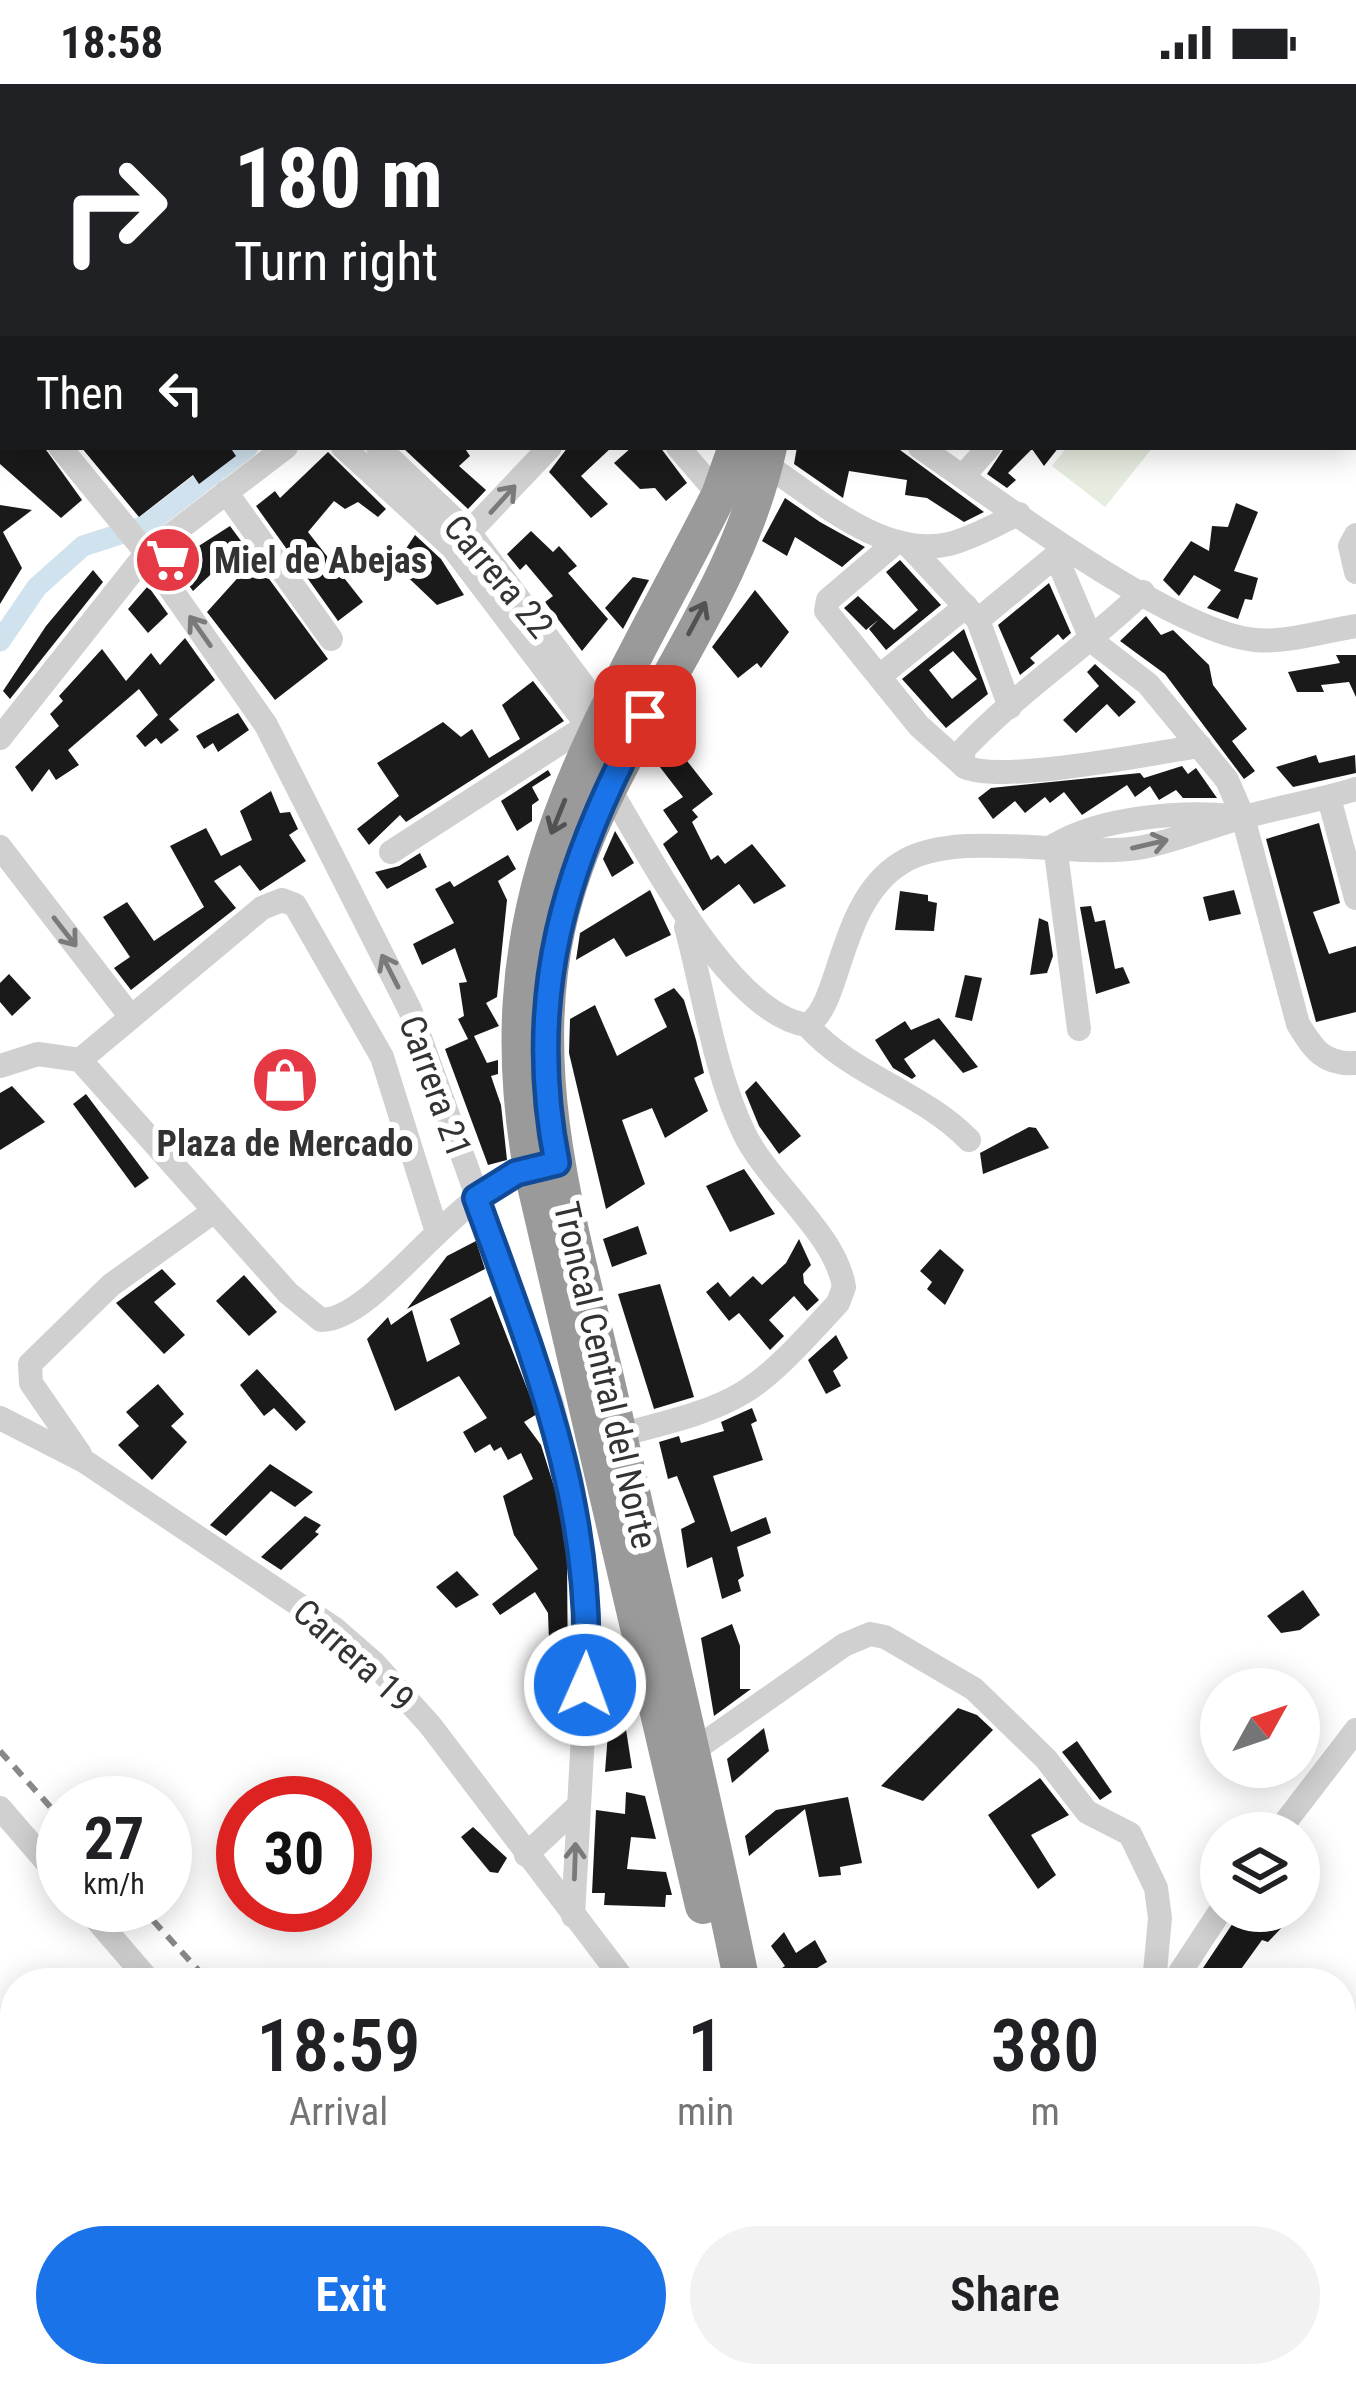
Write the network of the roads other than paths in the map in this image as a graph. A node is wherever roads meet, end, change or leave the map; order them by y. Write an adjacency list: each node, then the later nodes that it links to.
1 (62, 450): 17 (street, Carrera 21)
2 (282, 450): 11 (street)
3 (347, 450): 15 (street, Carrera 22)
4 (381, 450): 15 (street, Carrera 22)
5 (547, 450): 15 (street, one-way to 5)
6 (681, 450): 12 (street)
7 (924, 450): 10 (street)
8 (986, 450): 10 (street)
9 (757, 453): 12 (highway, Troncal Central del Norte); 16 (street); 31 (highway, Troncal Central del Norte, one-way to 9)
10 (963, 476): 13 (street)
11 (226, 493): 17 (street); 23 (street)
12 (719, 495): 27 (highway, Troncal Central del Norte)
13 (1018, 514): 16 (street); 18 (street)
14 (1356, 535): 19 (street)
15 (461, 541): 27 (street, Carrera 22)
16 (902, 544): 21 (street); 25 (street)
17 (143, 550): 28 (street); 48 (street, Carrera 21, one-way to 17)
18 (1062, 551): 20 (street); 21 (street); 24 (street)
19 (1356, 572)
20 (1143, 592): 22 (street); 24 (street)
21 (972, 613): 25 (street); 26 (street)
22 (1356, 626)
23 (331, 639)
24 (1092, 641): 26 (street); 29 (street)
25 (880, 676): 30 (street)
26 (1010, 706): 30 (street)
27 (598, 722): 37 (street); 47 (highway, Troncal Central del Norte, one-way to 47)
28 (0, 738)
29 (1200, 746): 30 (street); 34 (street)
30 (965, 767)
31 (607, 785): 39 (street); 47 (highway, Troncal Central del Norte)
32 (1356, 789): 33 (street)
33 (1328, 798): 34 (street); 38 (street)
34 (1243, 817): 35 (street); 44 (street)
35 (1055, 845): 41 (street); 42 (street)
36 (0, 847): 40 (street, one-way to 40)
37 (391, 852)
38 (1356, 898)
39 (683, 916): 41 (street); 52 (street)
40 (131, 1017): 43 (street); 50 (street)
41 (807, 1025): 46 (street)
42 (1078, 1029)
43 (80, 1060): 45 (street); 49 (street)
44 (1356, 1064)
45 (0, 1066)
46 (969, 1141)
47 (544, 1166): 48 (street); 52 (highway, Troncal Central del Norte); 66 (highway, Troncal Central del Norte)
48 (476, 1198): 50 (street); 56 (street, Carrera 21)
49 (213, 1211): 50 (street); 53 (street)
50 (436, 1229)
51 (0, 1418): 53 (street, Carrera 19)
52 (620, 1435): 55 (highway, Troncal Central del Norte)
53 (84, 1461): 60 (street, Carrera 19)
54 (1356, 1730): 58 (street)
55 (693, 1751): 67 (highway, Troncal Central del Norte); 68 (street)
56 (577, 1807): 60 (street); 61 (street, Carrera 21, one-way to 56)
57 (0, 1808): 59 (street)
58 (1293, 1812)
59 (36, 1850)
60 (526, 1855): 61 (street, Carrera 19)
61 (573, 1916): 65 (street, Carrera 19)
62 (107, 1932): 64 (street)
63 (1207, 1932): 69 (street)
64 (138, 1968)
65 (614, 1968)
66 (717, 1968)
67 (739, 1968)
68 (1155, 1968)
69 (1183, 1968)

